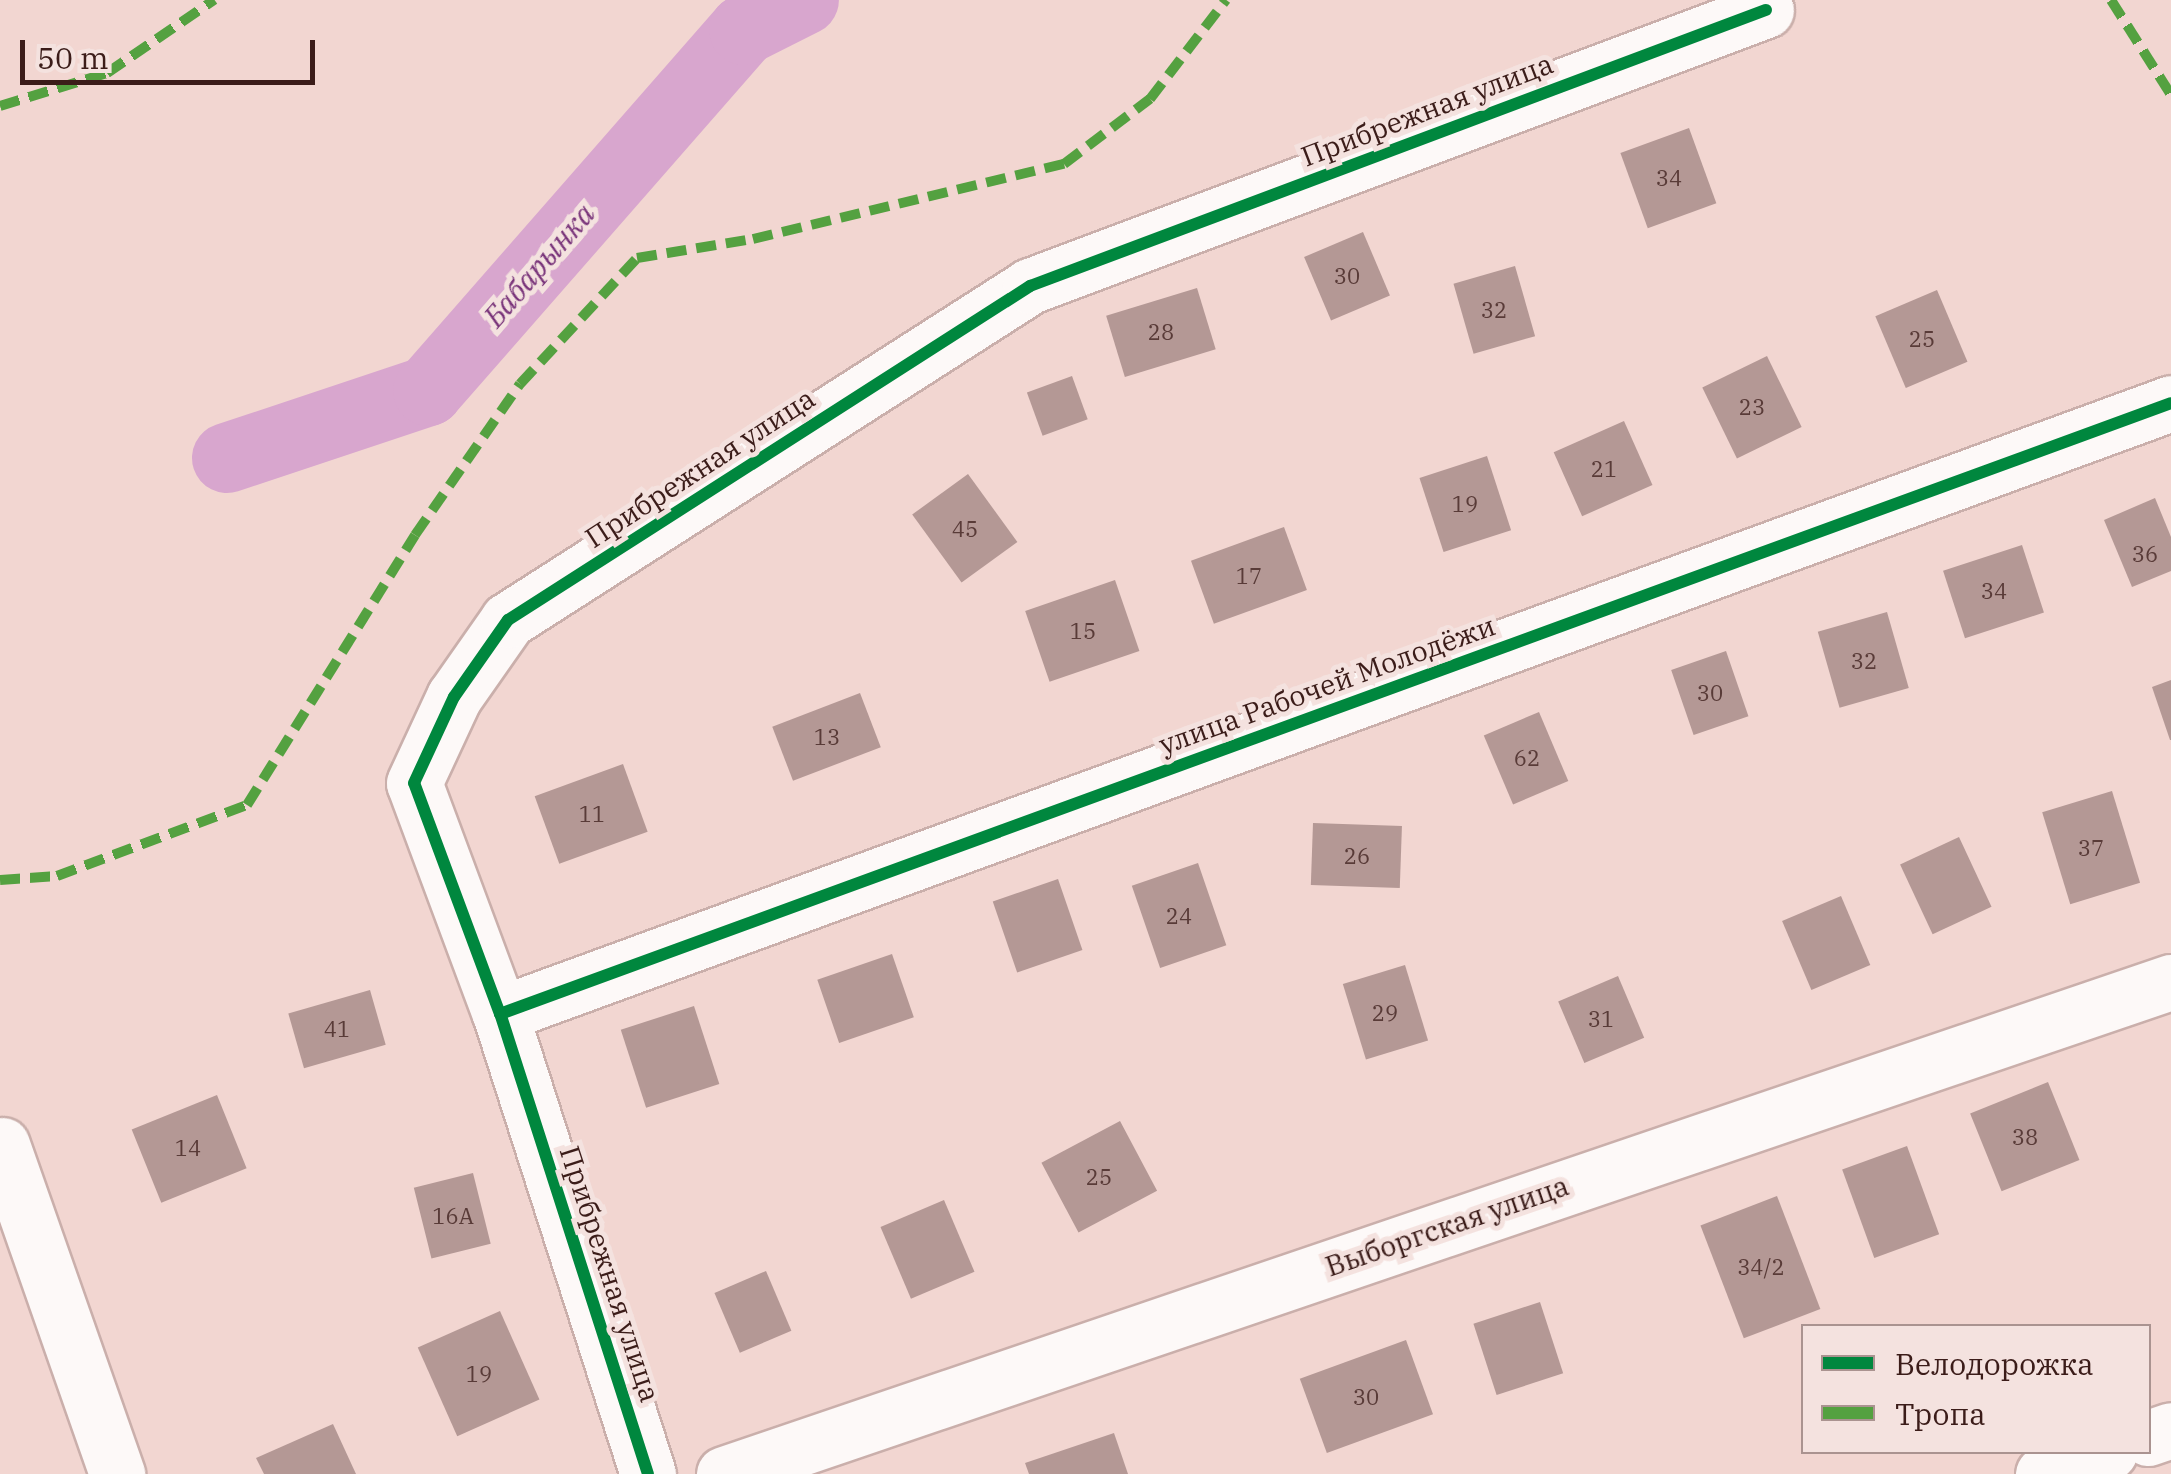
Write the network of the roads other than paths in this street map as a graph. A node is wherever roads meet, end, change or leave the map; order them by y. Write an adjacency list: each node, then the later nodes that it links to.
1 (1766, 10): 4 (street, Прибрежная улица)
2 (2171, 403): 4 (street, улица Рабочей Молодёжи)
3 (2171, 982): 9 (street, Выборгская улица)
4 (500, 1014): 8 (street, Прибрежная улица)
5 (2, 1145): 7 (street)
6 (2102, 1454): 10 (street)
7 (118, 1474)
8 (648, 1474)
9 (724, 1474)
10 (2043, 1474)

